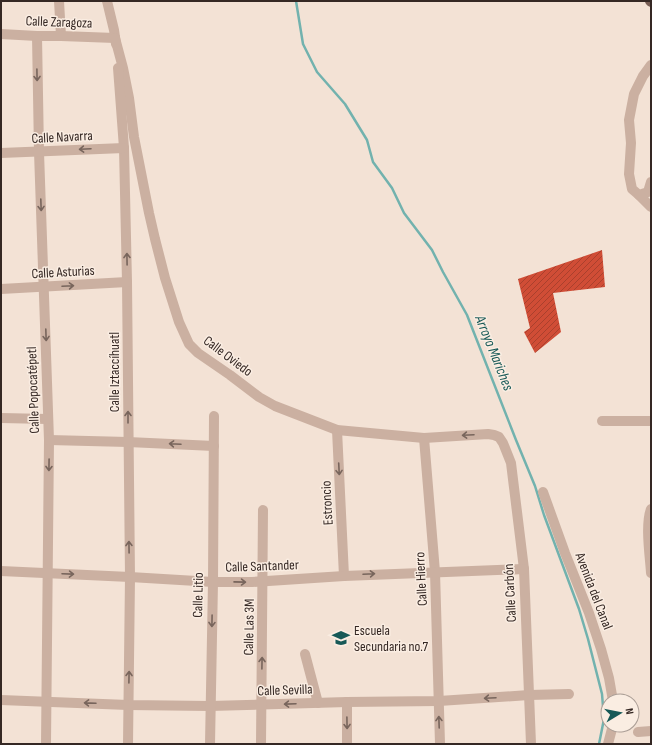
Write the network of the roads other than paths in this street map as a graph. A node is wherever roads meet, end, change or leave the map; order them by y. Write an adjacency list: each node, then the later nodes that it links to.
1 (59, 1): 5 (street)
2 (107, 1): 6 (street, Calle Iztaccíhuatl)
3 (1, 34): 4 (street, Calle Zaragoza)
4 (37, 36): 5 (street, Calle Zaragoza); 9 (street, Calle Popocatépetl, one-way to 9)
5 (62, 36): 6 (street, Calle Zaragoza)
6 (115, 38): 8 (street, Calle Iztaccíhuatl); 22 (street, Calle Oviedo)
7 (651, 65): 12 (street)
8 (124, 148): 9 (street, Calle Navarra, one-way to 9); 14 (street, Calle Iztaccíhuatl, one-way to 8)
9 (38, 152): 10 (street, Calle Navarra); 15 (street, Calle Popocatépetl, one-way to 15)
10 (1, 153)
11 (651, 182): 12 (street)
12 (639, 195): 13 (street)
13 (651, 207)
14 (127, 282): 15 (street, Calle Asturias, one-way to 14); 25 (street, Calle Iztaccíhuatl, one-way to 14)
15 (44, 287): 16 (street, Calle Asturias); 19 (street, Calle Popocatépetl, one-way to 19)
16 (1, 289)
17 (214, 416): 27 (street, Calle Litio)
18 (1, 418): 19 (street)
19 (48, 419): 24 (street, Calle Popocatépetl)
20 (602, 421): 21 (street)
21 (651, 421)
22 (337, 430): 23 (street, Calle Oviedo); 36 (street, Estroncio, one-way to 36)
23 (424, 438): 26 (street, Calle Oviedo, one-way to 23); 33 (street, Calle Hierro)
24 (49, 440): 25 (street); 35 (street, Calle Popocatépetl, one-way to 35)
25 (128, 442): 27 (street, one-way to 25); 37 (street, Calle Iztaccíhuatl, one-way to 25)
26 (504, 443): 31 (street, Calle Carbón)
27 (214, 446): 38 (street, Calle Litio)
28 (543, 492): 41 (street, Avenida del Canal)
29 (651, 509): 34 (street)
30 (263, 510): 39 (street, Calle Las 3M)
31 (524, 569): 33 (street, Calle Santander); 43 (street, Calle Carbón)
32 (1, 571): 35 (street, Calle Santander)
33 (435, 572): 36 (street, Calle Santander, one-way to 33); 45 (street, Calle Hierro)
34 (651, 573)
35 (48, 574): 37 (street, Calle Santander, one-way to 37); 46 (street, Calle Popocatépetl)
36 (344, 576): 39 (street, Calle Santander)
37 (130, 577): 38 (street, Calle Santander); 49 (street, Calle Iztaccíhuatl, one-way to 37)
38 (213, 582): 39 (street, Calle Santander, one-way to 39); 51 (street, Calle Litio, one-way to 51)
39 (263, 582): 50 (street, Calle Las 3M, one-way to 39)
40 (305, 654): 48 (street)
41 (613, 693)
42 (569, 694): 43 (street, Calle Sevilla)
43 (529, 695): 45 (street, Calle Sevilla, one-way to 45); 61 (street, Calle Carbón)
44 (1, 700): 46 (street, Calle Sevilla)
45 (439, 701): 47 (street, Calle Sevilla); 60 (street, Calle Hierro, one-way to 45)
46 (47, 702): 49 (street, Calle Sevilla, one-way to 46); 55 (street, Calle Popocatépetl)
47 (347, 702): 48 (street, Calle Sevilla); 59 (street, one-way to 59)
48 (318, 703): 50 (street, Calle Sevilla, one-way to 50)
49 (128, 705): 51 (street, Calle Sevilla); 56 (street, Calle Iztaccíhuatl)
50 (261, 705): 51 (street, Calle Sevilla); 58 (street, Calle Las 3M)
51 (210, 706): 57 (street, Calle Litio)
52 (651, 731): 53 (street)
53 (640, 732)
54 (611, 733): 62 (street)
55 (46, 744)
56 (128, 744)
57 (210, 744)
58 (261, 744)
59 (348, 744)
60 (440, 744)
61 (531, 744)
62 (608, 744)

